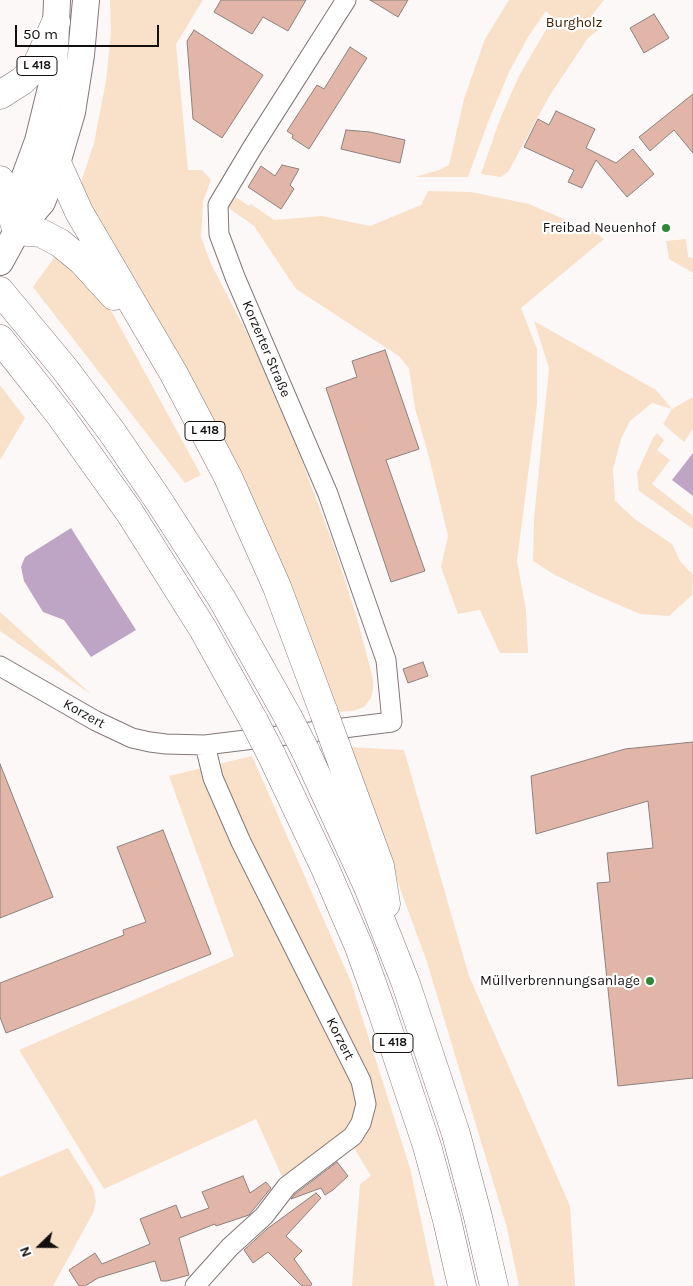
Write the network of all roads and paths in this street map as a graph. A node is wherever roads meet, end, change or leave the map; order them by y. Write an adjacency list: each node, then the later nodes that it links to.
1 (86, 0): 5 (main road)
2 (346, 0): 13 (street, Korzerter Straße)
3 (56, 11): 4 (highway, L 418); 7 (main road)
4 (0, 95)
5 (57, 163): 7 (main road); 10 (highway, L 418)
6 (0, 180): 7 (highway)
7 (17, 231): 8 (main road); 10 (highway)
8 (0, 262)
9 (0, 290): 15 (highway, L 418, bridge)
10 (139, 315): 15 (highway, L 418, bridge)
11 (0, 339): 17 (highway, L 418, bridge)
12 (0, 666): 14 (street, Korzert)
13 (392, 722): 14 (street, Korzert)
14 (205, 745): 16 (street, Korzert)
15 (393, 948): 18 (highway, L 418)
16 (195, 1286)
17 (462, 1286)
18 (494, 1286)

